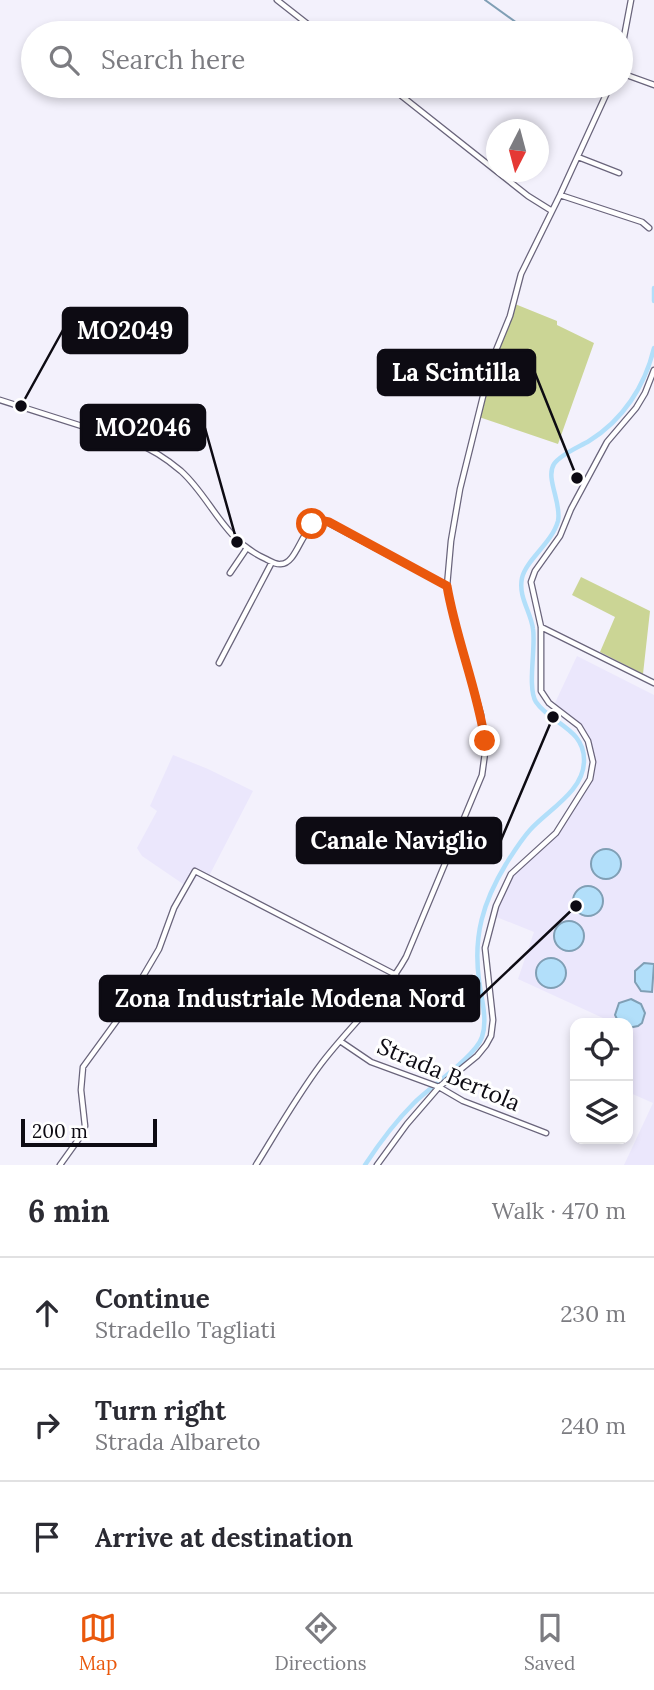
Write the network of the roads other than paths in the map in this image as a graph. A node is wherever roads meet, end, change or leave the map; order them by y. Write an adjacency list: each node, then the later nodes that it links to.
1 (277, 0): 3 (street)
2 (631, 0): 4 (street)
3 (304, 21)
4 (627, 21)
5 (633, 77): 6 (street)
6 (654, 85)
7 (404, 98): 12 (street)
8 (605, 98): 9 (street)
9 (578, 157): 10 (street); 11 (street)
10 (619, 173)
11 (561, 195): 12 (street); 13 (street)
12 (552, 211): 21 (street)
13 (649, 228)
14 (654, 370): 15 (street)
15 (652, 380): 22 (street)
16 (2, 401): 17 (street); 18 (street)
17 (0, 407)
18 (247, 548): 19 (street); 20 (street)
19 (272, 562): 21 (street); 23 (street)
20 (230, 573)
21 (447, 586): 25 (street)
22 (541, 627): 24 (street); 27 (street)
23 (219, 663)
24 (654, 683)
25 (396, 975): 26 (street); 29 (street)
26 (340, 1041): 27 (street, Strada Bertola); 30 (street)
27 (439, 1087): 28 (street, Strada Bertola); 31 (street)
28 (546, 1133)
29 (60, 1165)
30 (256, 1165)
31 (377, 1165)

